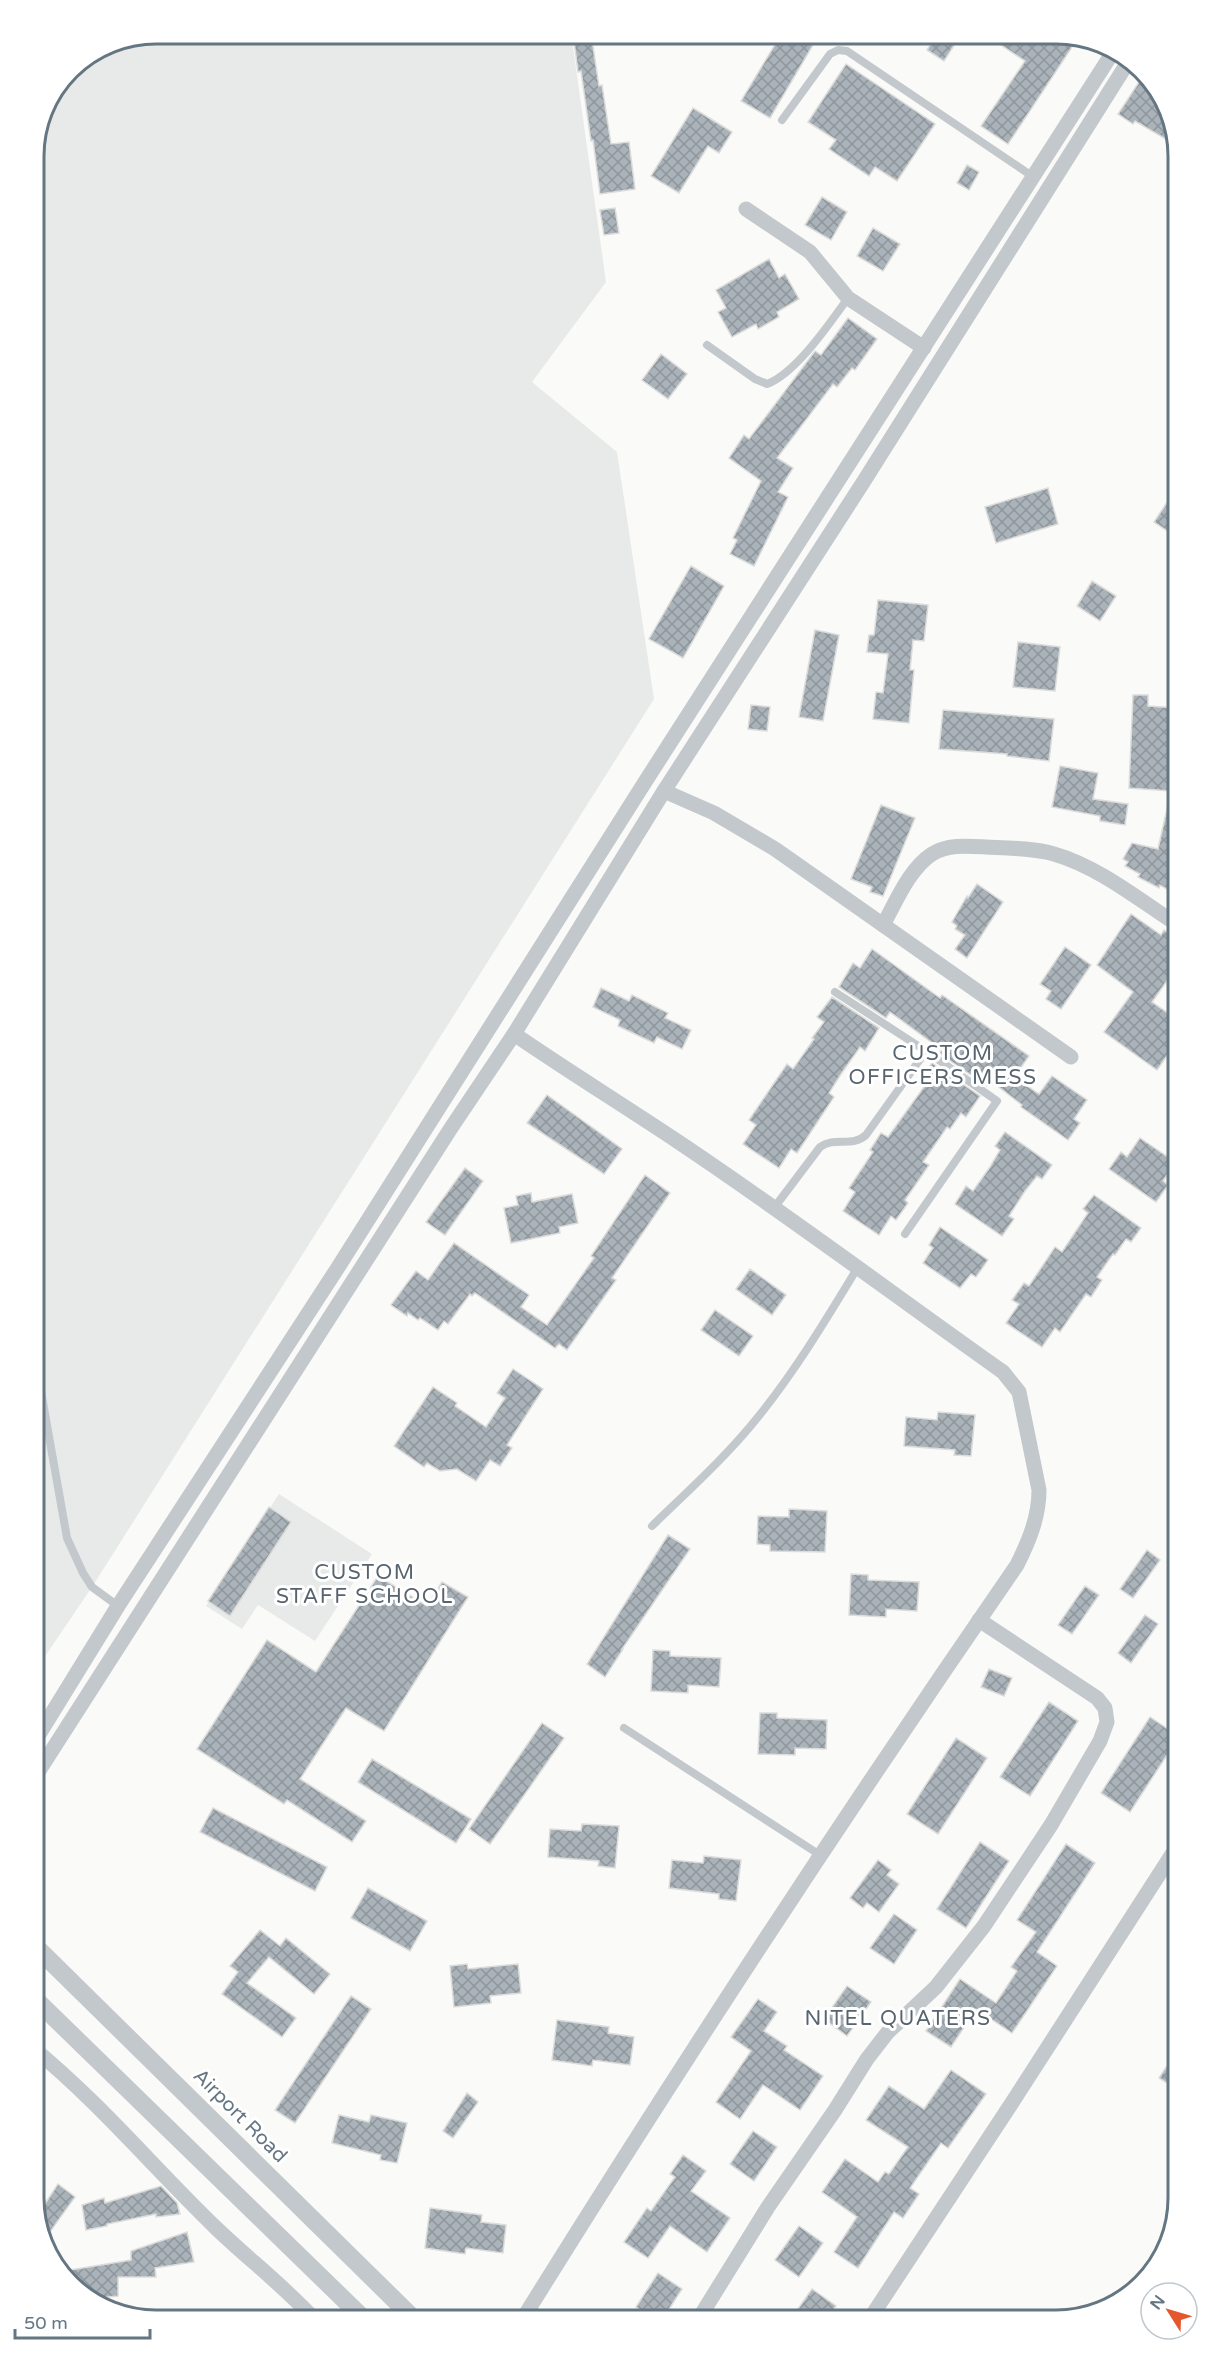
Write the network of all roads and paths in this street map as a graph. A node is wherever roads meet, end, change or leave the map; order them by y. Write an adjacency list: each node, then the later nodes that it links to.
1 (1109, 58): 4 (street)
2 (1125, 68): 10 (street)
3 (782, 120): 4 (lane)
4 (1032, 176): 8 (street)
5 (747, 209): 6 (street)
6 (848, 298): 7 (lane); 8 (street)
7 (707, 345)
8 (924, 348): 9 (street)
9 (846, 470): 10 (street); 23 (street)
10 (864, 481): 11 (street)
11 (664, 791): 13 (street); 15 (street)
12 (1168, 919): 13 (street)
13 (883, 925): 17 (street)
14 (835, 992): 16 (lane)
15 (514, 1034): 18 (street); 27 (street)
16 (926, 1051): 18 (lane); 19 (lane)
17 (1071, 1057)
18 (774, 1208): 20 (street)
19 (905, 1234)
20 (858, 1267): 22 (lane); 24 (street)
21 (44, 1408): 23 (lane)
22 (652, 1526)
23 (118, 1606): 25 (street)
24 (979, 1620): 28 (street); 37 (street)
25 (44, 1726)
26 (624, 1728): 28 (lane)
27 (44, 1763)
28 (820, 1855): 36 (street)
29 (1168, 1861): 38 (street)
30 (44, 1955): 35 (street, Airport Road)
31 (44, 2008): 34 (street)
32 (44, 2058): 33 (street)
33 (304, 2309)
34 (355, 2309)
35 (404, 2309)
36 (529, 2309)
37 (704, 2310)
38 (875, 2310)

